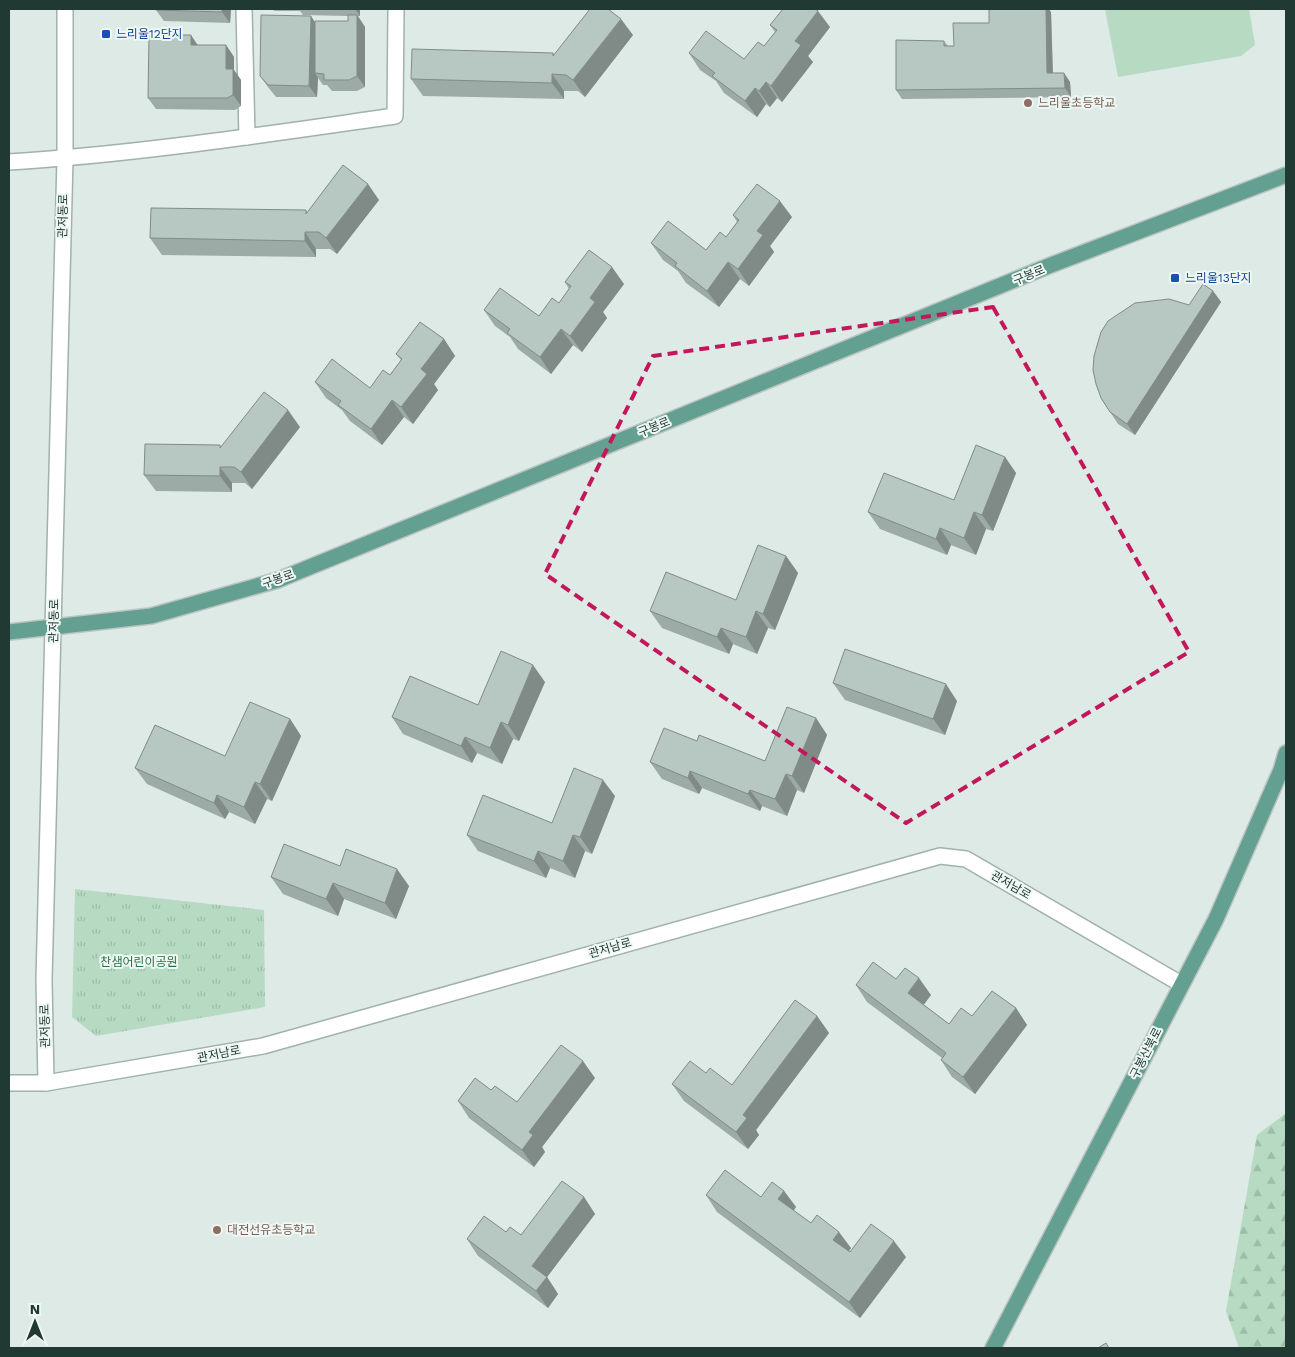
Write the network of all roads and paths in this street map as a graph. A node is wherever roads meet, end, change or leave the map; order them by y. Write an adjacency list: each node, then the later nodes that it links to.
1 (65, 9): 5 (street, 관저동로)
2 (244, 9): 4 (street)
3 (396, 9): 4 (street)
4 (247, 137): 5 (street)
5 (65, 159): 6 (street); 8 (street, 관저동로)
6 (9, 162)
7 (1286, 175): 8 (main road, 구봉로)
8 (53, 629): 9 (main road, 구봉로); 13 (street, 관저동로)
9 (9, 632)
10 (1286, 753): 11 (main road, 구봉산북로)
11 (1181, 984): 13 (street, 관저남로); 14 (main road, 구봉산북로)
12 (9, 1083): 13 (street, 관저남로)
13 (46, 1083)
14 (993, 1348)

